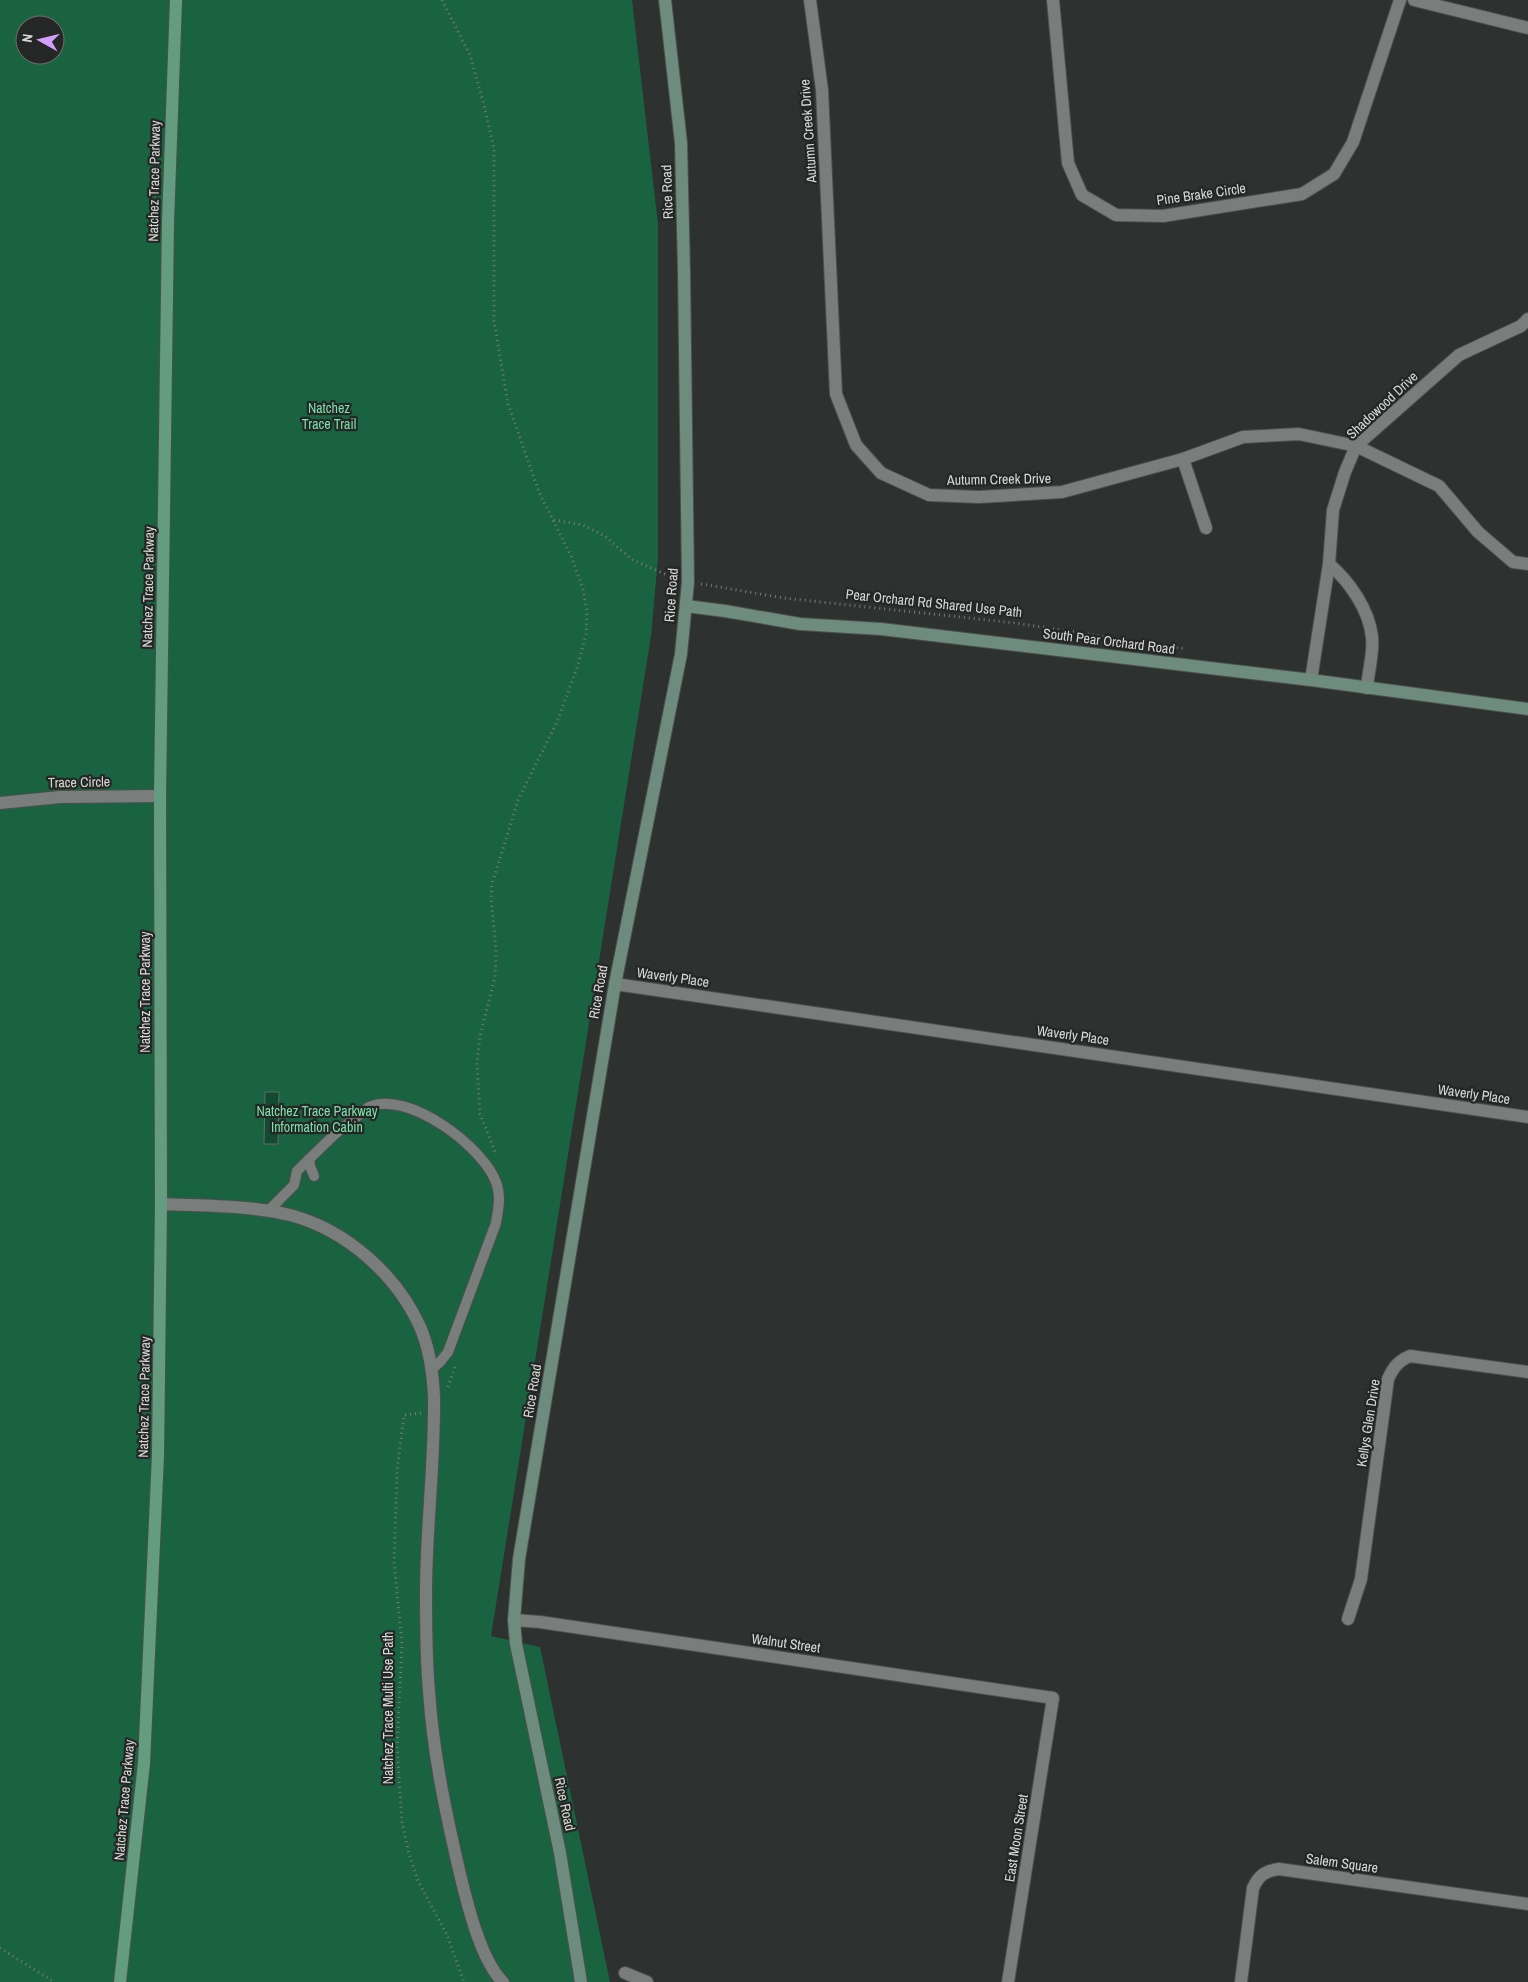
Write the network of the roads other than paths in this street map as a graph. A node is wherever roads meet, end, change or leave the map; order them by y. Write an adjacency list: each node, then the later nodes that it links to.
1 (176, 0): 18 (main road, Natchez Trace Parkway)
2 (664, 0): 14 (street, Rice Road)
3 (810, 0): 10 (street, Autumn Creek Drive)
4 (1053, 0): 5 (street, Pine Brake Circle)
5 (1400, 0)
6 (1414, 0): 7 (street)
7 (1528, 28)
8 (1528, 319): 9 (street, Shadowood Drive)
9 (1356, 446): 10 (street, Autumn Creek Drive); 12 (street, Shadowood Drive); 13 (street, Autumn Creek Drive)
10 (1183, 459): 11 (street)
11 (1206, 528)
12 (1329, 564): 15 (street, Shadowood Drive); 16 (street)
13 (1528, 564)
14 (686, 606): 15 (street, South Pear Orchard Road); 20 (street, Rice Road)
15 (1312, 680): 16 (street, South Pear Orchard Road)
16 (1367, 688): 17 (street, South Pear Orchard Road)
17 (1528, 709)
18 (160, 796): 19 (street, Trace Circle); 24 (main road, Natchez Trace Parkway)
19 (0, 803)
20 (614, 984): 21 (street, Waverly Place); 29 (street, Rice Road)
21 (1528, 1116)
22 (309, 1159): 23 (lane); 25 (lane); 26 (lane)
23 (314, 1176)
24 (161, 1204): 25 (street); 33 (main road, Natchez Trace Parkway)
25 (268, 1211): 26 (street)
26 (432, 1368): 34 (street)
27 (1528, 1372): 28 (street, Kellys Glen Drive)
28 (1348, 1619)
29 (514, 1620): 30 (street, Walnut Street); 35 (street, Rice Road)
30 (1053, 1698): 37 (street, East Moon Street)
31 (1528, 1904): 38 (street, Salem Square)
32 (625, 1973): 36 (street)
33 (120, 1982)
34 (503, 1982)
35 (581, 1982)
36 (647, 1982)
37 (1008, 1982)
38 (1241, 1982)

